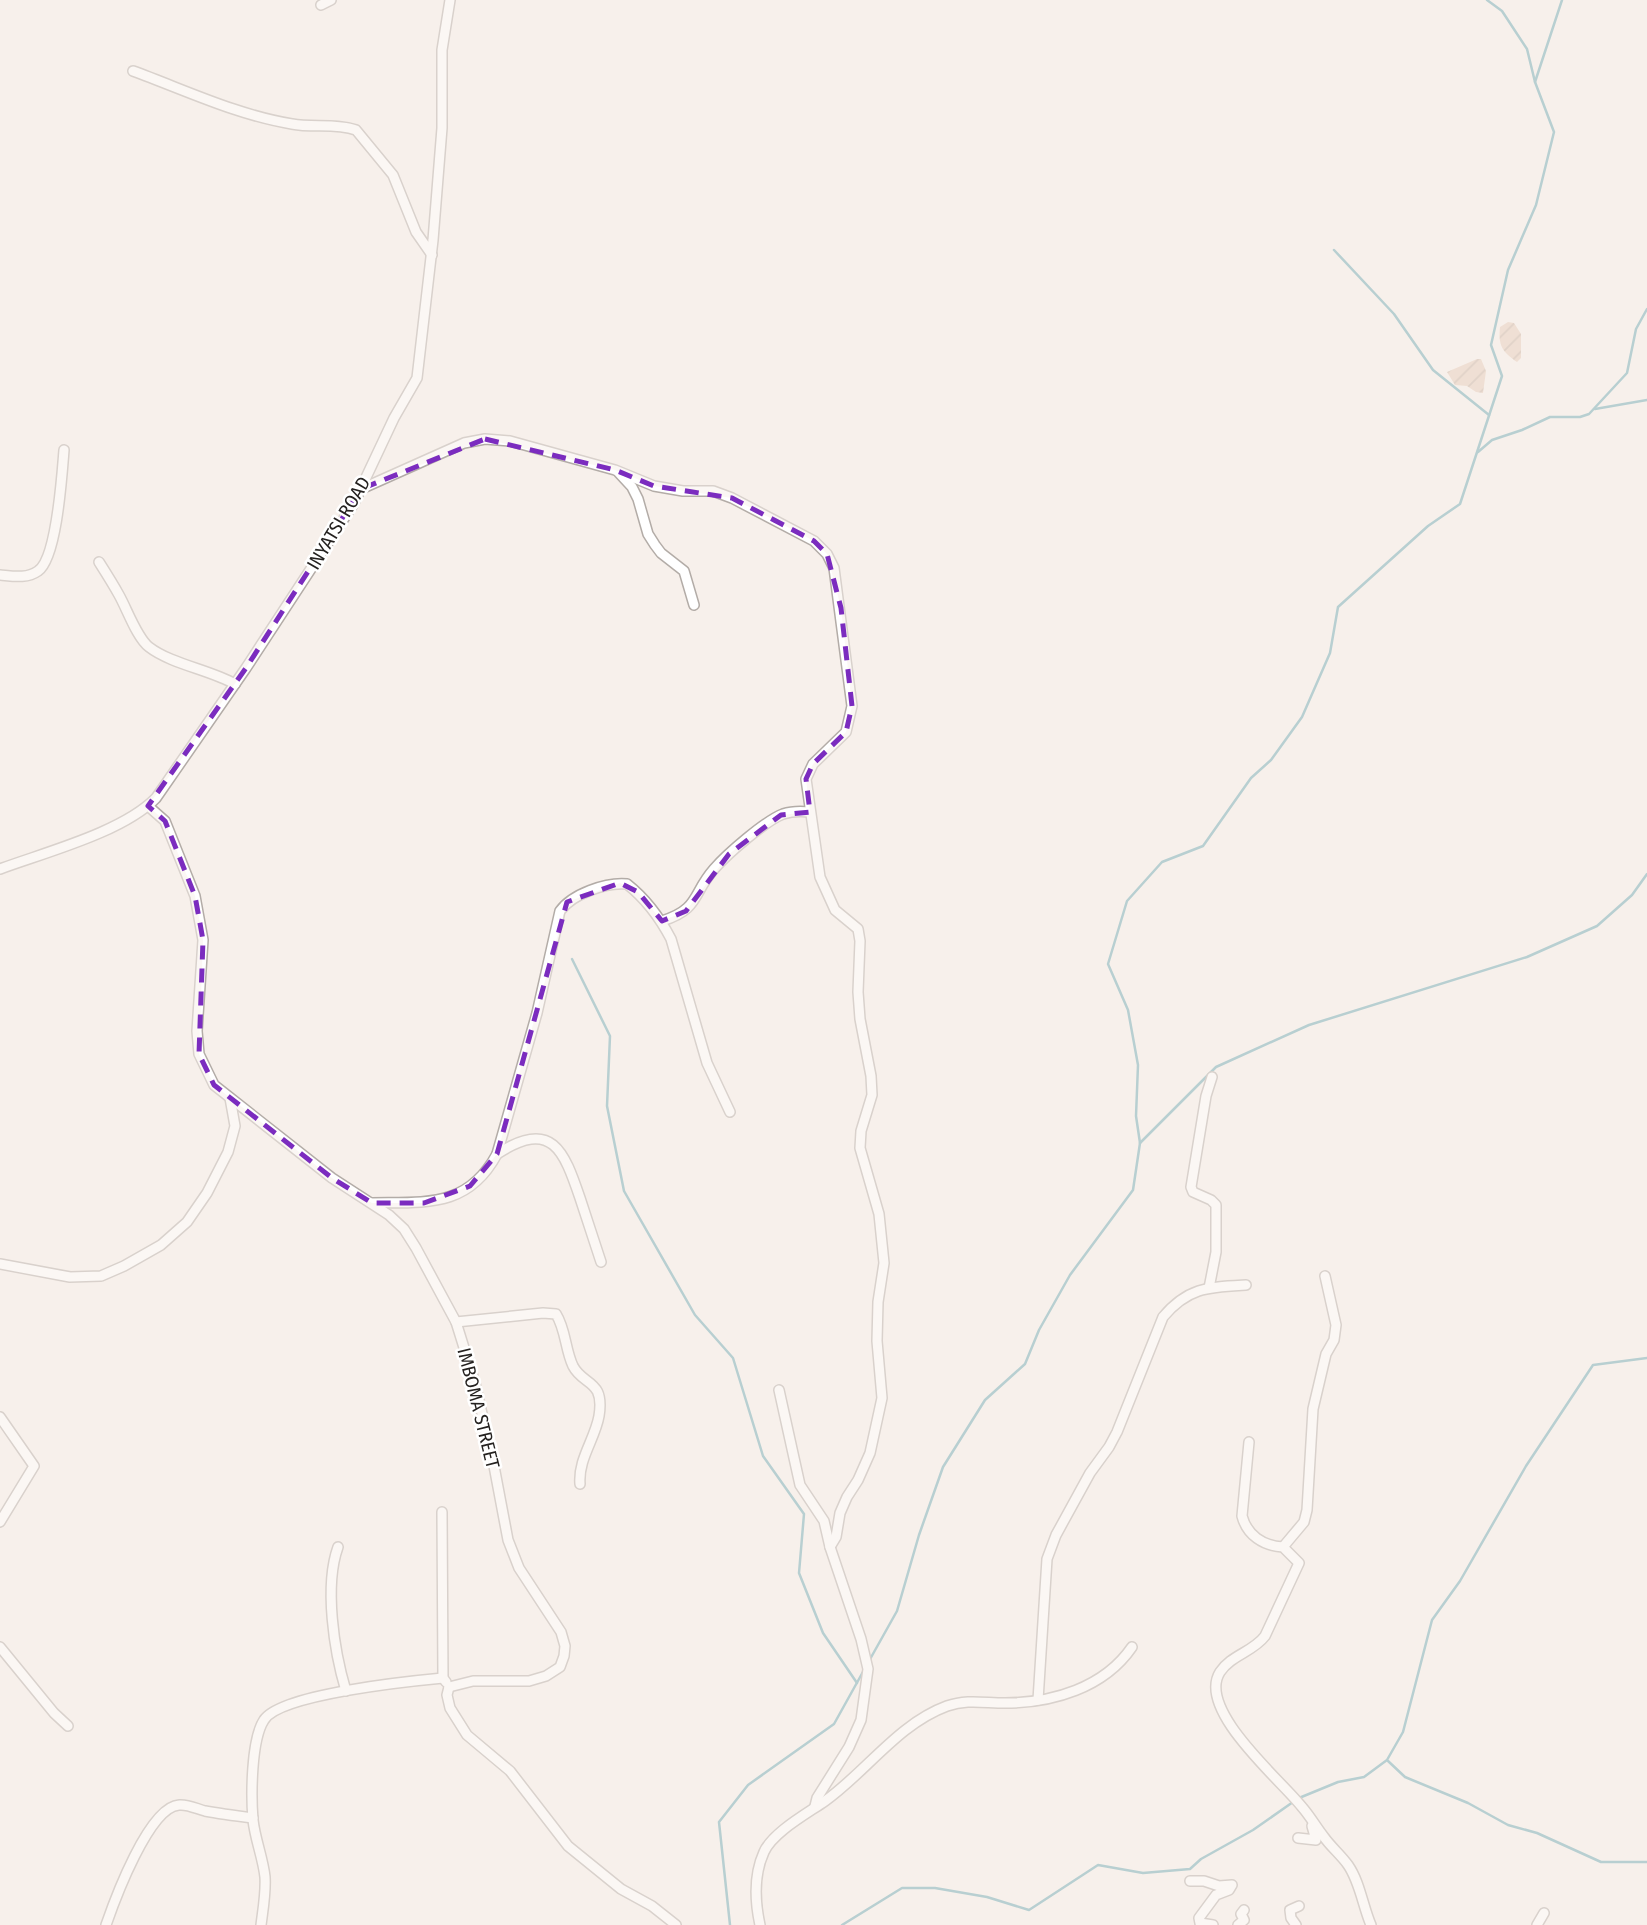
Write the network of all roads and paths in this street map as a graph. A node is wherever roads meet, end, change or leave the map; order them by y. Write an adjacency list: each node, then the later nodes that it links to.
1 (331, 0): 3 (street)
2 (450, 0): 5 (street, INYATSI ROAD)
3 (321, 5)
4 (133, 71): 5 (street)
5 (432, 255): 8 (street, INYATSI ROAD)
6 (64, 450): 10 (street)
7 (615, 470): 8 (street); 11 (street); 14 (street)
8 (360, 489): 12 (street, INYATSI ROAD)
9 (99, 562): 12 (street)
10 (0, 575)
11 (694, 605)
12 (235, 684): 13 (street, INYATSI ROAD)
13 (148, 806): 15 (street, INYATSI ROAD); 18 (street, IMBOMA STREET)
14 (810, 811): 16 (street); 35 (street)
15 (0, 867)
16 (662, 921): 19 (street); 20 (street)
17 (1212, 1077): 26 (street)
18 (230, 1098): 21 (street, IMBOMA STREET); 23 (street)
19 (730, 1112)
20 (497, 1154): 21 (street); 22 (street)
21 (372, 1203): 27 (street, IMBOMA STREET)
22 (601, 1262)
23 (0, 1264)
24 (1325, 1276): 36 (street)
25 (1245, 1285): 26 (street)
26 (1209, 1288): 41 (street)
27 (456, 1322): 31 (street); 39 (street, IMBOMA STREET)
28 (779, 1390): 35 (street)
29 (0, 1417): 33 (street)
30 (1249, 1442): 36 (street)
31 (580, 1484)
32 (442, 1512): 39 (street)
33 (0, 1522)
34 (338, 1546): 40 (street)
35 (830, 1547): 43 (street)
36 (1283, 1547): 44 (street)
37 (0, 1647): 42 (street)
38 (1132, 1647): 41 (street)
39 (446, 1683): 40 (street, IMBOMA STREET); 53 (street)
40 (346, 1691): 45 (street, IMBOMA STREET)
41 (1038, 1700): 43 (street)
42 (68, 1726)
43 (815, 1806): 54 (street)
44 (1309, 1816): 46 (street); 58 (street)
45 (253, 1818): 51 (street); 52 (street)
46 (1298, 1838)
47 (1190, 1881): 55 (street)
48 (1299, 1906): 57 (street)
49 (1244, 1910): 56 (street)
50 (1544, 1913): 59 (street)
51 (106, 1925)
52 (261, 1925)
53 (676, 1925)
54 (760, 1925)
55 (1213, 1925)
56 (1238, 1925)
57 (1296, 1925)
58 (1371, 1925)
59 (1537, 1925)

